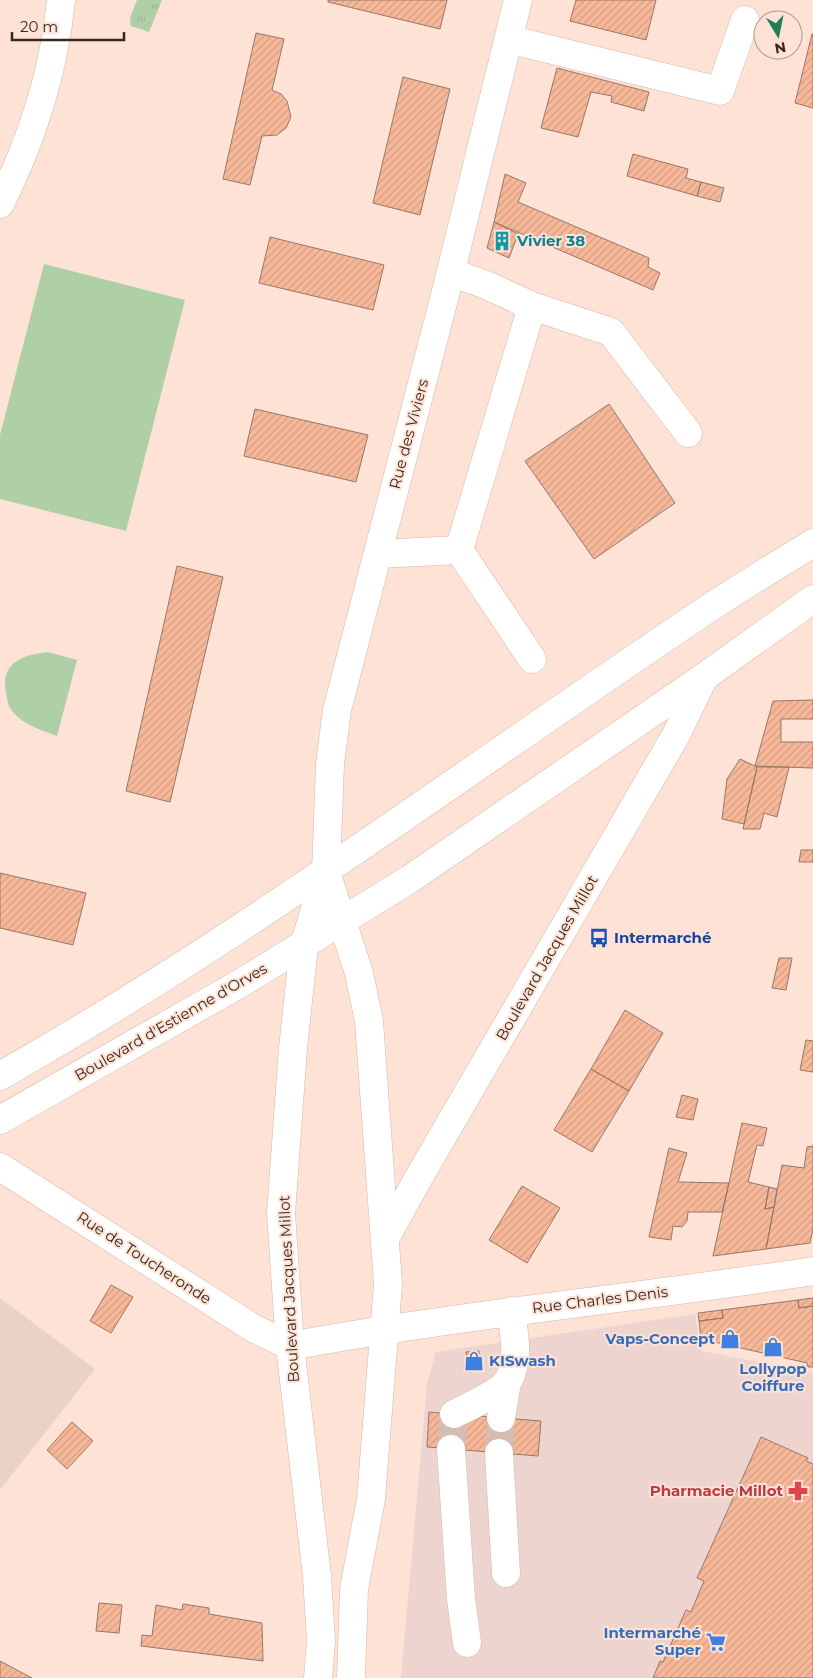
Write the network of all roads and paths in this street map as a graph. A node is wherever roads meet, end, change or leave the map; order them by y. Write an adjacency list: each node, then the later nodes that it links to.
1 (61, 0): 5 (street)
2 (518, 0): 4 (street, Rue des Viviers)
3 (745, 20): 4 (street)
4 (508, 39): 6 (street, Rue des Viviers)
5 (0, 204)
6 (451, 272): 7 (street); 11 (street, Rue des Viviers)
7 (532, 306): 8 (street); 10 (street)
8 (688, 433)
9 (813, 543): 15 (street)
10 (460, 550): 11 (street); 13 (street)
11 (378, 554): 15 (street, Rue des Viviers)
12 (813, 599): 14 (street, Boulevard Jacques Millot)
13 (532, 659)
14 (704, 677): 16 (street, Boulevard Jacques Millot); 21 (street, Boulevard Jacques Millot)
15 (326, 872): 16 (street); 17 (street, Boulevard Jacques Millot); 18 (street)
16 (342, 922): 17 (street, Boulevard d'Estienne d'Orves); 21 (street)
17 (304, 946): 19 (street, Boulevard d'Estienne d'Orves); 25 (street, Boulevard Jacques Millot)
18 (0, 1076)
19 (0, 1120)
20 (0, 1167): 25 (street, Rue de Toucheronde)
21 (386, 1238): 24 (street)
22 (813, 1270): 23 (street, Rue Charles Denis)
23 (511, 1311): 24 (street, Rue Charles Denis); 26 (street)
24 (386, 1328): 25 (street, Rue Charles Denis); 34 (street)
25 (290, 1346): 33 (street, Boulevard Jacques Millot)
26 (507, 1382): 27 (street); 28 (street)
27 (454, 1414)
28 (501, 1418)
29 (451, 1449): 32 (street)
30 (499, 1453): 31 (street)
31 (506, 1572)
32 (467, 1643)
33 (318, 1678)
34 (351, 1678)

